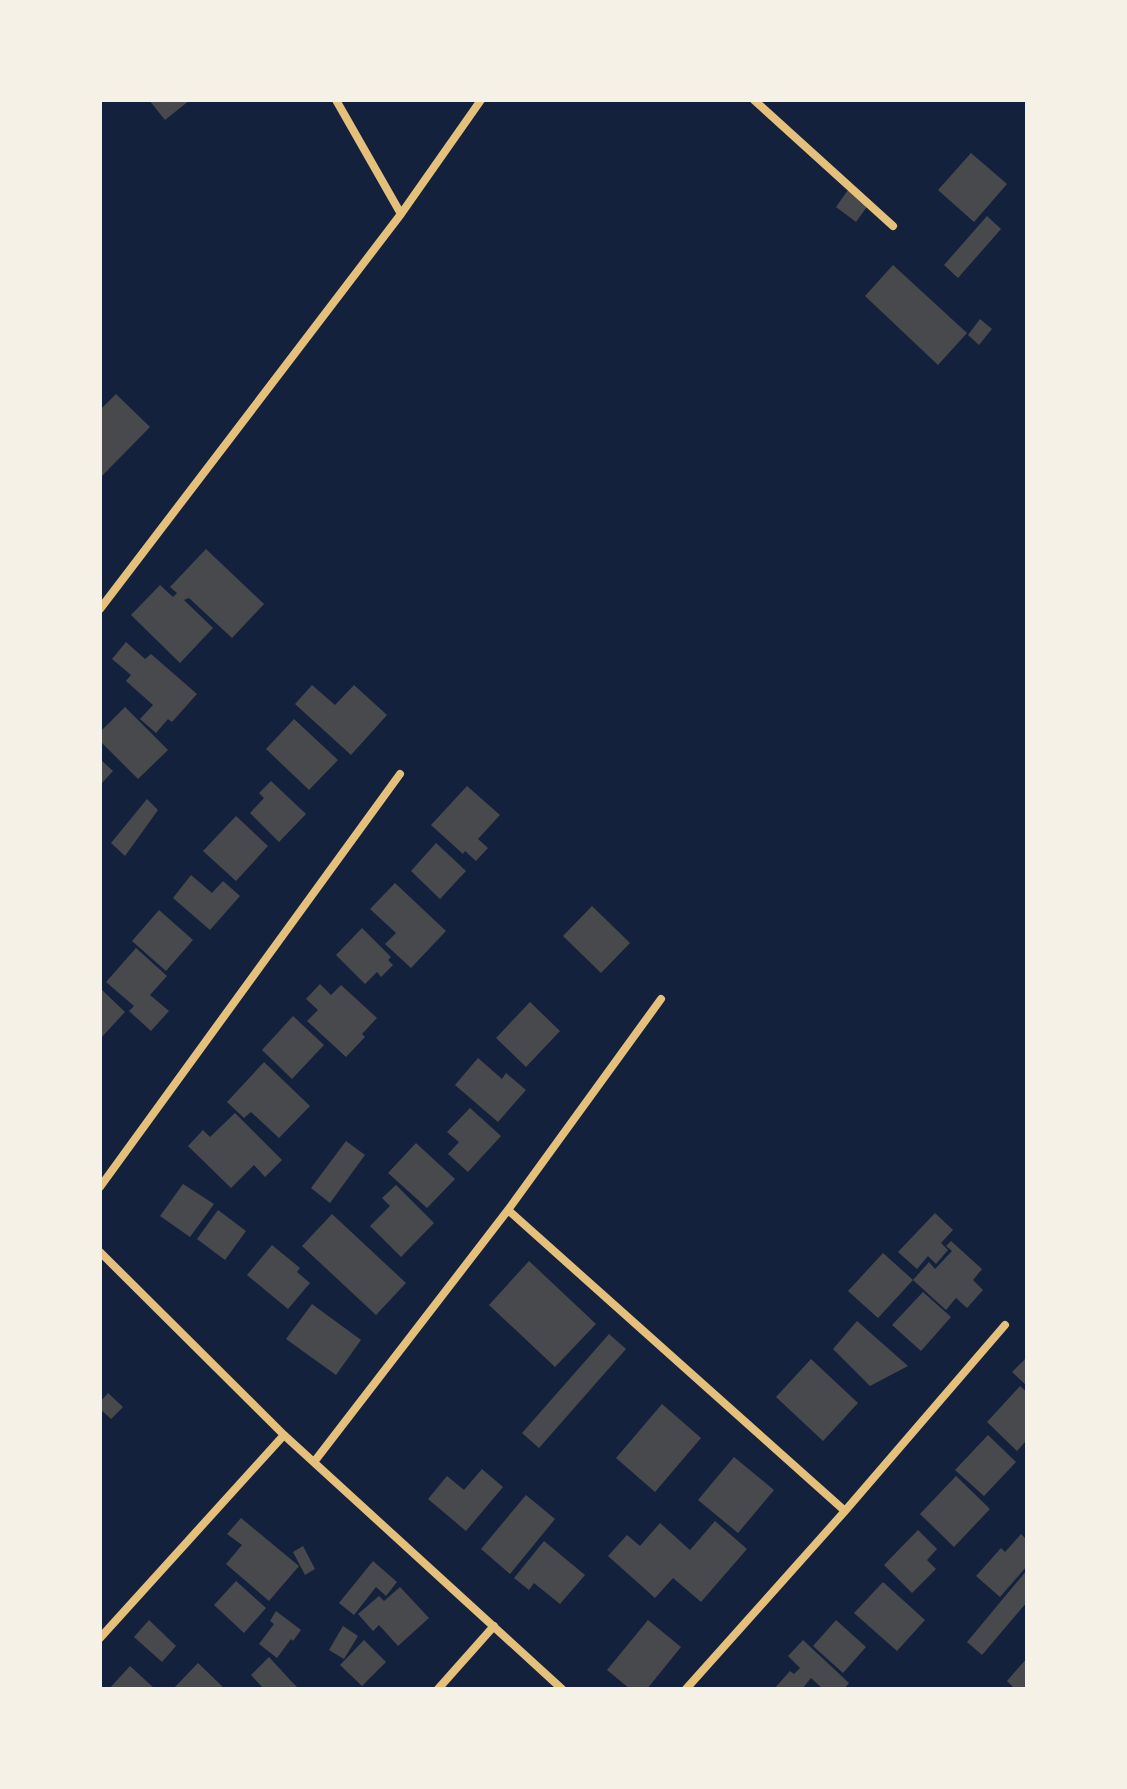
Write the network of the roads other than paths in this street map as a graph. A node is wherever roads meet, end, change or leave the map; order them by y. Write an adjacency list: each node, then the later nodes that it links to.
1 (336, 100): 4 (street)
2 (481, 100): 4 (street)
3 (754, 100): 5 (street)
4 (401, 214): 6 (street)
5 (893, 226)
6 (100, 609)
7 (400, 774): 9 (street)
8 (661, 999): 10 (street)
9 (100, 1187)
10 (508, 1210): 14 (street); 15 (street)
11 (100, 1252): 13 (street)
12 (1005, 1325): 15 (street)
13 (284, 1435): 14 (street); 17 (street)
14 (314, 1462): 16 (street)
15 (845, 1511): 20 (street)
16 (494, 1626): 18 (street); 19 (street)
17 (100, 1638)
18 (438, 1689)
19 (562, 1689)
20 (686, 1689)

